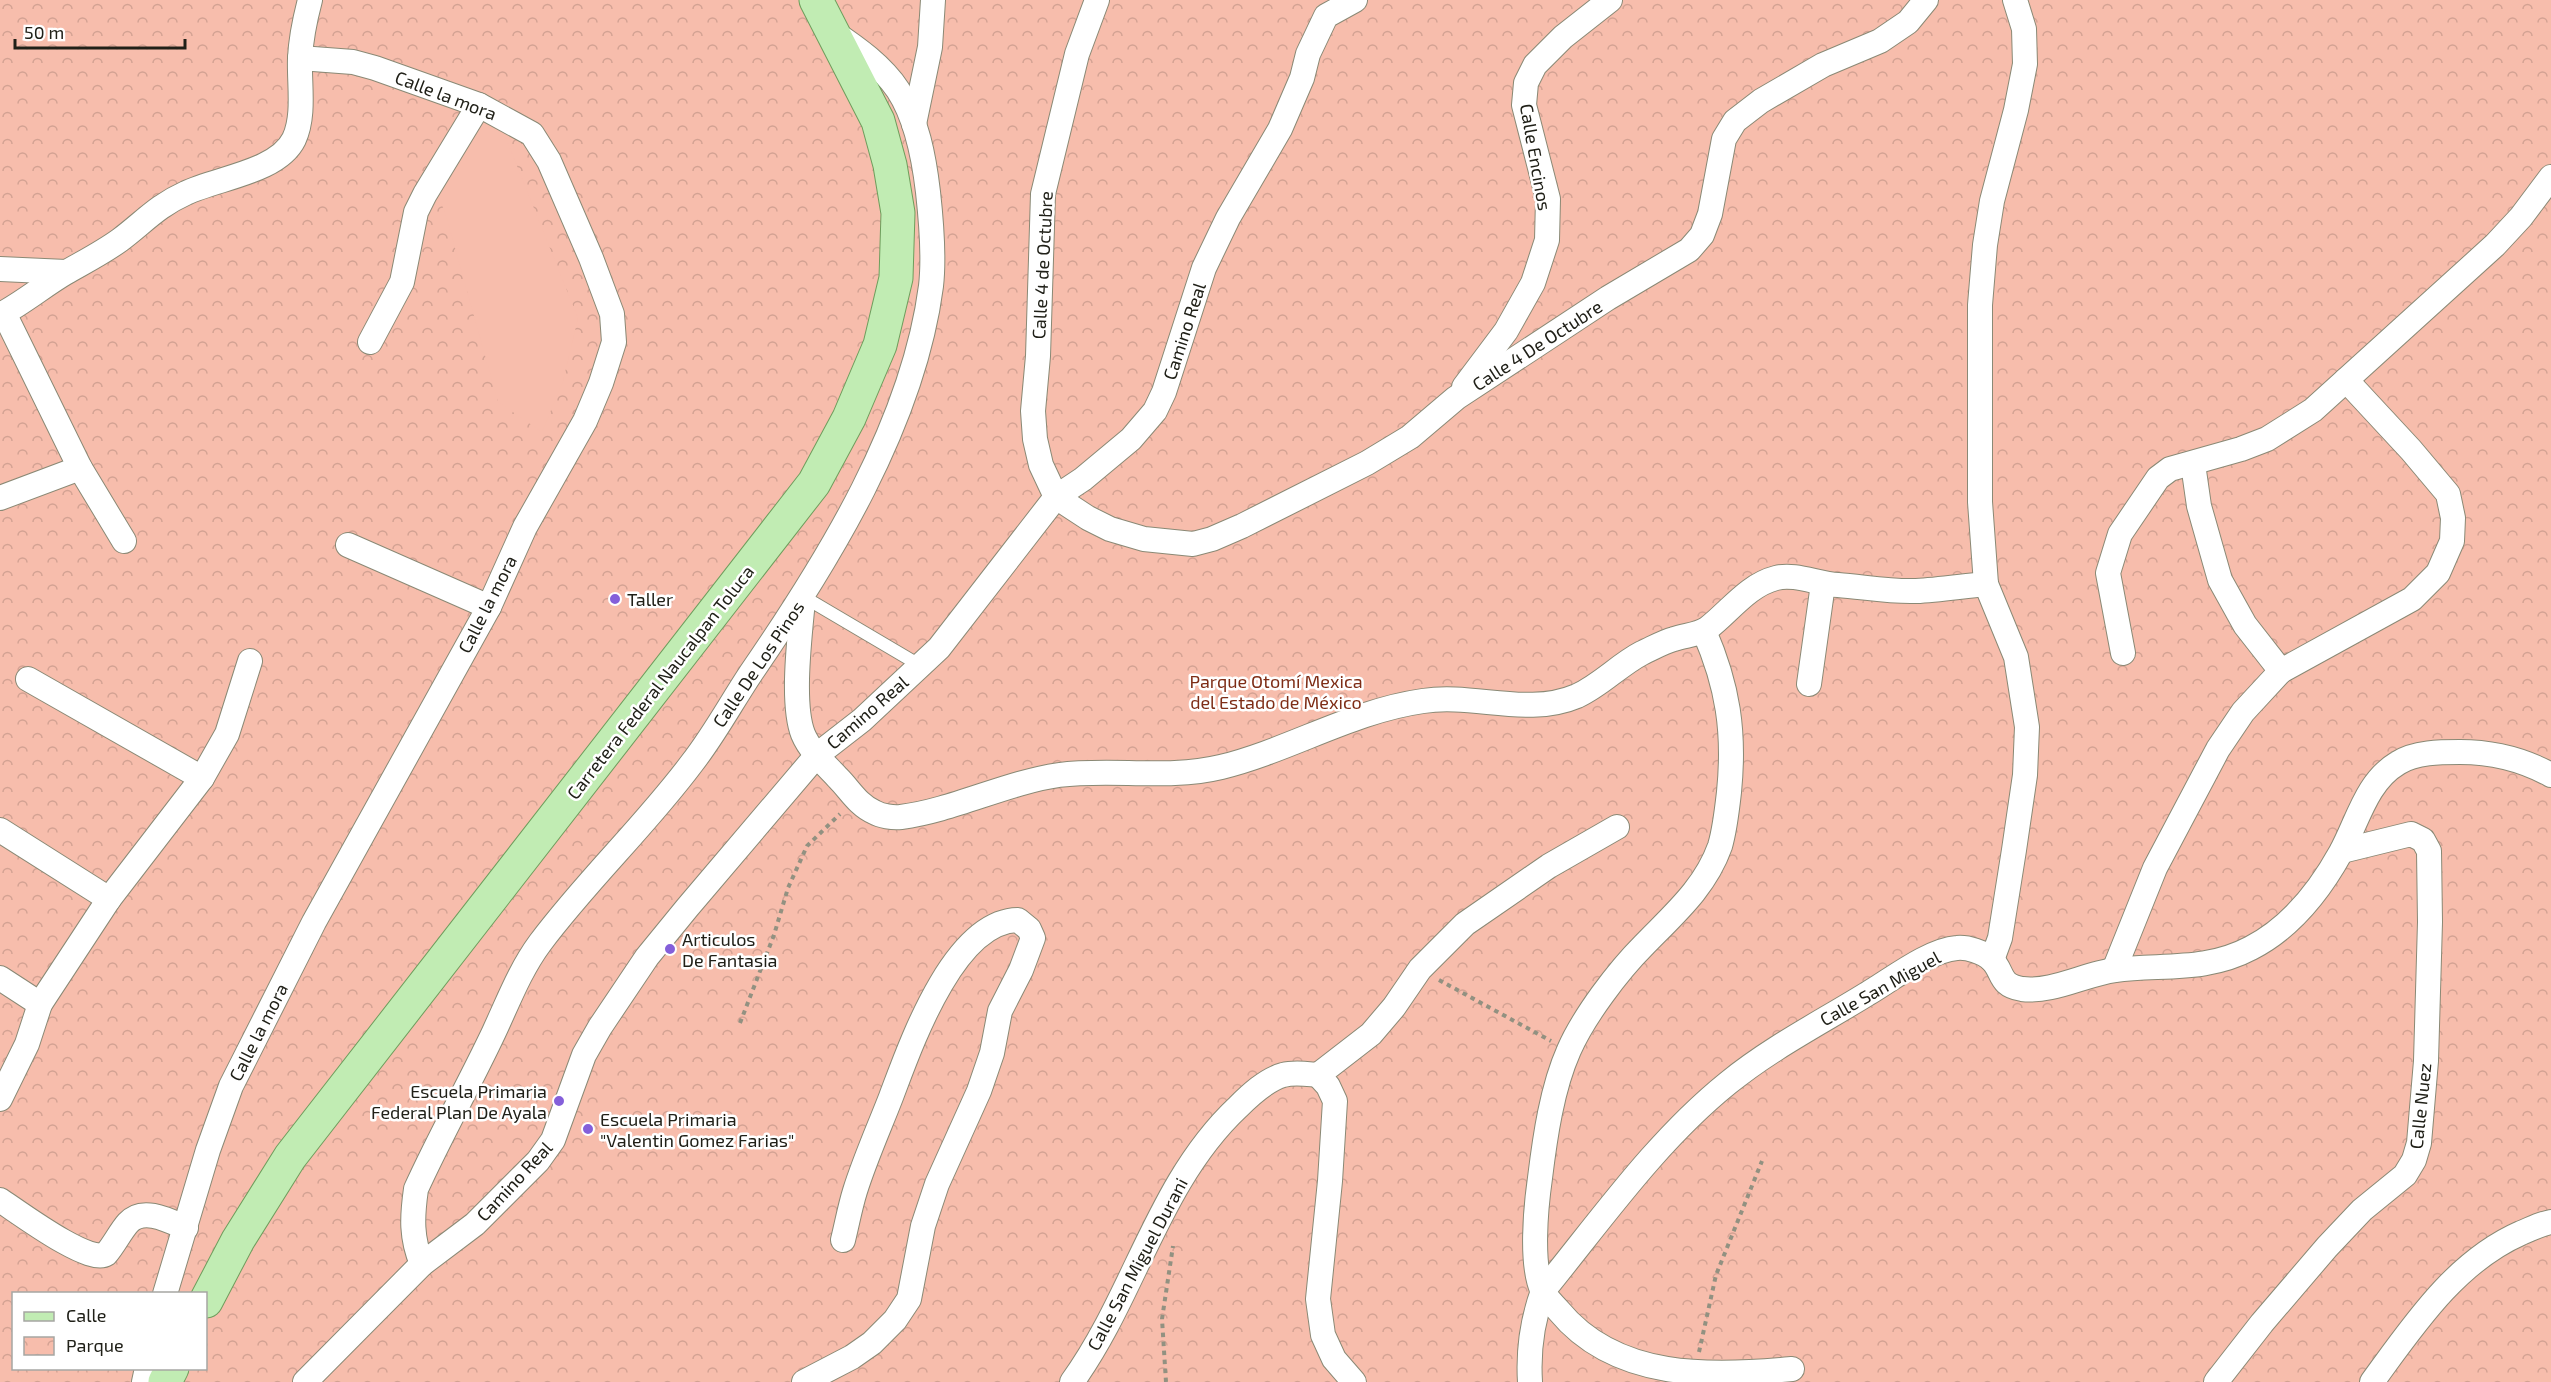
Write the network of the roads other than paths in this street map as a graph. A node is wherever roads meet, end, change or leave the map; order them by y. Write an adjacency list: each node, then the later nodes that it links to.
1 (310, 0): 11 (street)
2 (816, 0): 10 (main road, Carretera Federal Naucalpan Toluca)
3 (933, 0): 13 (street)
4 (1097, 0): 23 (street, Calle 4 de Octubre)
5 (1355, 0): 9 (street, Camino Real)
6 (1610, 0): 20 (street, Calle Encinos)
7 (1926, 0): 20 (street, Calle 4 De Octubre)
8 (2015, 0): 28 (street)
9 (1322, 8): 23 (street, Camino Real)
10 (833, 32): 13 (street, Calle De Los Pinos); 58 (main road, Carretera Federal Naucalpan Toluca)
11 (300, 58): 12 (street, Calle la mora); 16 (street)
12 (479, 105): 18 (street); 30 (street, Calle la mora)
13 (914, 124): 29 (street, Calle De Los Pinos)
14 (2551, 177): 19 (street)
15 (0, 269): 16 (street)
16 (66, 272): 17 (street)
17 (2, 314): 22 (street)
18 (370, 342)
19 (2346, 380): 21 (street); 35 (street)
20 (1456, 398): 23 (street, Calle 4 De Octubre)
21 (2193, 464): 32 (street); 35 (street)
22 (80, 468): 24 (street); 25 (street)
23 (1056, 497): 34 (street, Camino Real)
24 (0, 498)
25 (124, 541)
26 (348, 545): 30 (street)
27 (1823, 584): 28 (street); 31 (street); 37 (street)
28 (1986, 584): 45 (street)
29 (804, 597): 34 (lane); 38 (street); 55 (street, Calle De Los Pinos)
30 (489, 607): 53 (street, Calle la mora)
31 (1704, 631): 38 (street); 56 (street)
32 (2123, 653)
33 (249, 661): 40 (street)
34 (921, 666): 38 (street, Camino Real)
35 (2281, 671): 46 (street)
36 (28, 679): 40 (street)
37 (1809, 684)
38 (817, 755): 55 (street, Camino Real)
39 (2551, 775): 43 (street)
40 (202, 778): 44 (street)
41 (1617, 827): 49 (street)
42 (0, 830): 44 (street)
43 (2342, 851): 46 (street); 65 (street, Calle Nuez)
44 (109, 899): 48 (street)
45 (1992, 960): 46 (street); 56 (street, Calle San Miguel)
46 (2114, 970)
47 (0, 978): 48 (street)
48 (40, 1004): 50 (street)
49 (1318, 1075): 62 (street, Calle San Miguel Durani); 63 (street)
50 (0, 1099)
51 (0, 1200): 53 (street)
52 (2551, 1222): 66 (street)
53 (186, 1228): 57 (street, Calle la mora)
54 (843, 1240): 61 (street)
55 (422, 1264): 60 (street, Camino Real)
56 (1543, 1291): 59 (street); 64 (street, Calle San Miguel)
57 (165, 1292)
58 (207, 1299)
59 (1792, 1369)
60 (305, 1382)
61 (804, 1382)
62 (1071, 1382)
63 (1354, 1382)
64 (1530, 1382)
65 (2216, 1382)
66 (2372, 1382)

